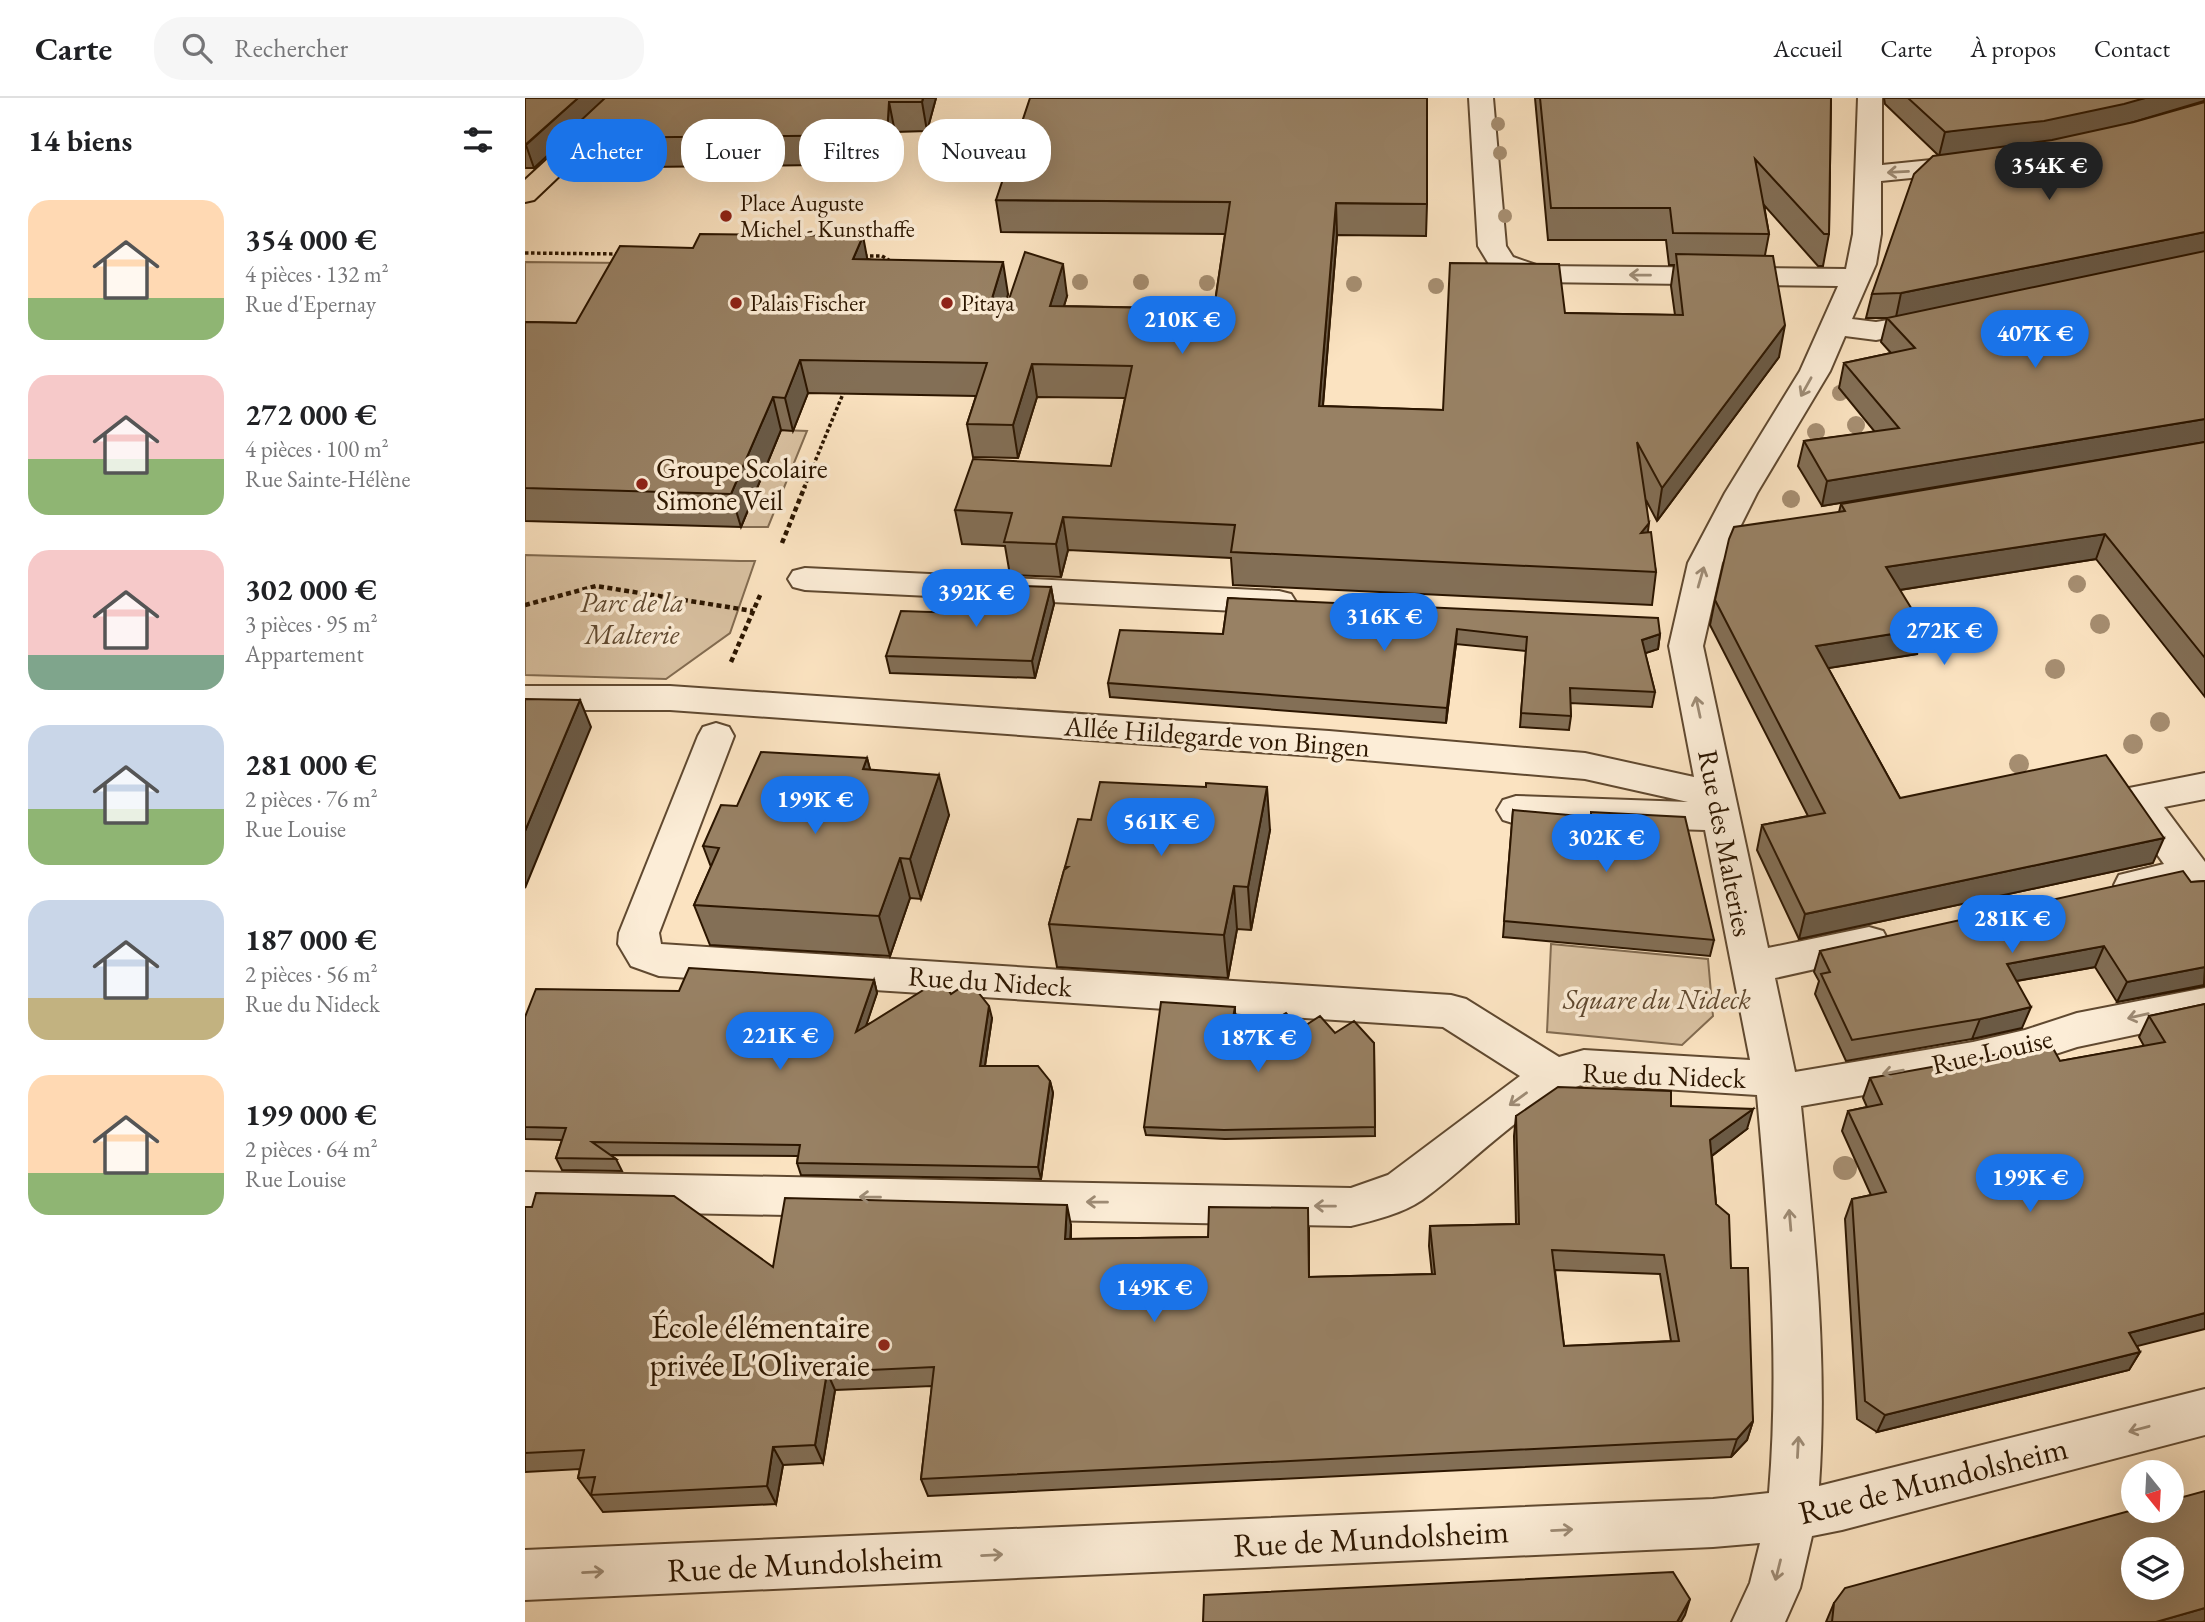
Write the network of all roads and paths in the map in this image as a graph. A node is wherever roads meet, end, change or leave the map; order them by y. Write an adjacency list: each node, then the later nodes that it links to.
1 (629, 98): 6 (main road)
2 (1481, 98): 11 (street, one-way to 2)
3 (1870, 98): 5 (street, Rue des Malteries)
4 (1993, 160): 5 (street, one-way to 5)
5 (1868, 174): 11 (street, Rue des Malteries)
6 (525, 194)
7 (525, 253): 8 (path)
8 (621, 254)
9 (855, 256): 10 (path)
10 (895, 263)
11 (1855, 278): 13 (street, Rue des Malteries)
12 (1958, 316): 13 (street)
13 (1837, 326): 16 (street, Rue des Malteries, one-way to 16)
14 (847, 384): 17 (path)
15 (1759, 529): 16 (street)
16 (1718, 536): 26 (street, Rue des Malteries, one-way to 16)
17 (778, 551)
18 (805, 579): 20 (street)
19 (763, 589): 22 (path)
20 (1303, 603)
21 (525, 605): 22 (path)
22 (753, 611): 24 (path)
23 (525, 698): 24 (street, Allée Hildegarde von Bingen)
24 (715, 719): 26 (street, Allée Hildegarde von Bingen); 32 (street, Rue du Nideck)
25 (2205, 786): 28 (street)
26 (1719, 806): 27 (street); 30 (street, Rue des Malteries)
27 (1516, 810)
28 (2098, 892)
29 (1898, 936): 30 (street)
30 (1751, 968): 33 (street, Rue des Malteries)
31 (2205, 1004): 33 (street, Rue Louise, one-way to 33)
32 (1554, 1076): 33 (street, Rue du Nideck); 34 (street, Rue du Nideck, one-way to 34)
33 (1776, 1086): 36 (street, Rue des Malteries, one-way to 33)
34 (525, 1191)
35 (2205, 1412): 36 (street, Rue de Mundolsheim, one-way to 36)
36 (1792, 1515): 37 (street, Rue de Mundolsheim, one-way to 36); 38 (street, Rue des Malteries, one-way to 38)
37 (525, 1575)
38 (1758, 1622)

